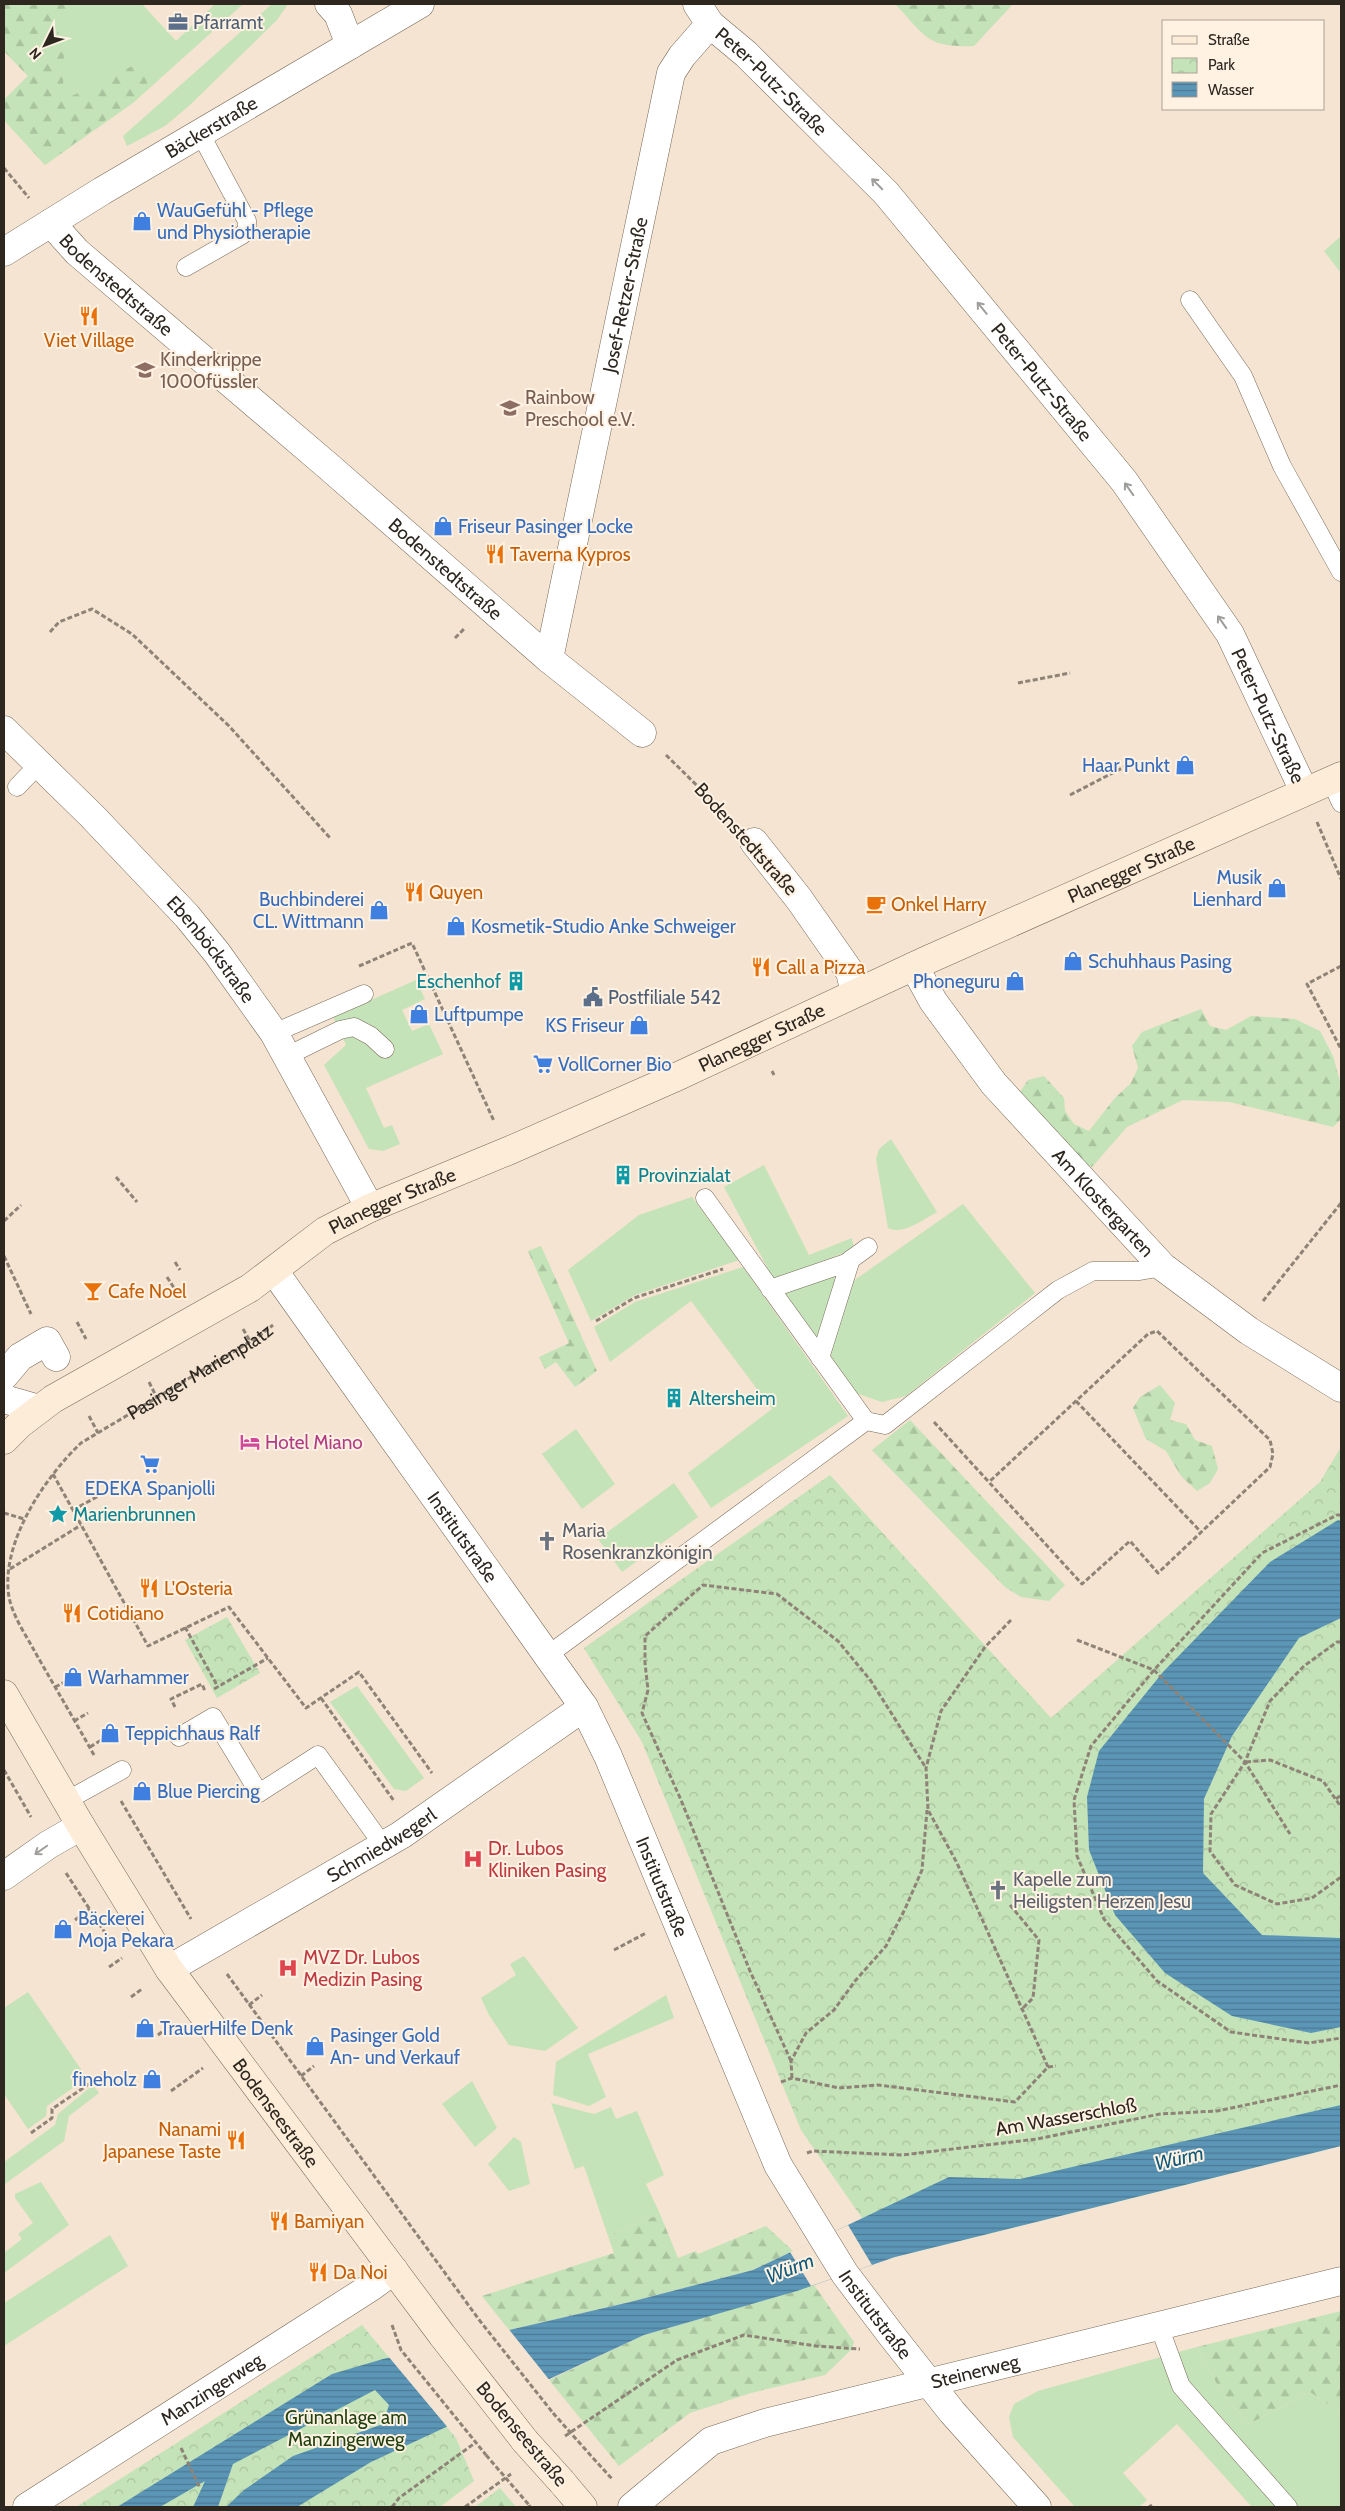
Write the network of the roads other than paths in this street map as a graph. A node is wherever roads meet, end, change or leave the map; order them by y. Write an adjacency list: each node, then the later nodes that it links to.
1 (329, 4): 4 (street)
2 (420, 4): 4 (street, Bäckerstraße)
3 (703, 14): 11 (street, Josef-Retzer-Straße); 17 (street, Peter-Putz-Straße, one-way to 3)
4 (350, 45): 5 (street, Bäckerstraße)
5 (200, 133): 6 (street, Bäckerstraße); 8 (lane)
6 (51, 223): 7 (street, Bäckerstraße); 11 (street, Bodenstedtstraße)
7 (4, 252)
8 (186, 267)
9 (1190, 300): 10 (lane)
10 (1341, 572)
11 (549, 659): 13 (street, Bodenstedtstraße)
12 (4, 730): 14 (street, Ebenböckstraße)
13 (642, 733)
14 (39, 764): 16 (lane); 22 (street, Ebenböckstraße)
15 (1338, 787): 17 (main road, Planegger Straße)
16 (17, 788)
17 (1304, 792): 19 (main road, Planegger Straße)
18 (754, 842): 20 (street, Bodenstedtstraße)
19 (914, 966): 20 (main road, Planegger Straße); 28 (street, Am Klostergarten)
20 (855, 993): 25 (main road, Planegger Straße)
21 (364, 994): 22 (lane)
22 (281, 1045): 23 (lane); 25 (street, Ebenböckstraße)
23 (385, 1049)
24 (705, 1198): 30 (lane)
25 (370, 1208): 29 (main road, Planegger Straße)
26 (868, 1248): 27 (lane)
27 (851, 1259): 30 (lane); 32 (lane)
28 (1163, 1267): 34 (street, Am Klostergarten); 37 (lane)
29 (274, 1271): 36 (main road, Planegger Straße); 39 (street, Institutstraße)
30 (770, 1288): 32 (lane)
31 (56, 1357): 33 (street)
32 (820, 1358): 37 (lane)
33 (4, 1376)
34 (1341, 1388)
35 (4, 1399): 36 (street)
36 (39, 1409): 38 (main road)
37 (866, 1421): 39 (lane)
38 (4, 1440)
39 (548, 1654): 41 (street, Institutstraße)
40 (4, 1694): 44 (main road, Bodenseestraße)
41 (584, 1707): 46 (street, Schmiedwegerl); 52 (street, Institutstraße)
42 (180, 1737): 46 (lane)
43 (115, 1774): 44 (lane)
44 (66, 1801): 45 (main road, Bodenseestraße)
45 (81, 1826): 47 (street, one-way to 47); 48 (main road, Bodenseestraße)
46 (383, 1845): 48 (street, Schmiedwegerl)
47 (4, 1876)
48 (169, 1969): 49 (main road, Bodenseestraße)
49 (394, 2270): 53 (street, Manzingerweg); 54 (main road, Bodenseestraße, bridge)
50 (1341, 2281): 51 (street, Steinerweg)
51 (1160, 2326): 52 (street, Steinerweg); 57 (lane)
52 (928, 2382): 55 (street, Steinerweg); 56 (street, Institutstraße)
53 (27, 2507)
54 (583, 2507)
55 (632, 2507)
56 (1037, 2507)
57 (1288, 2507)

